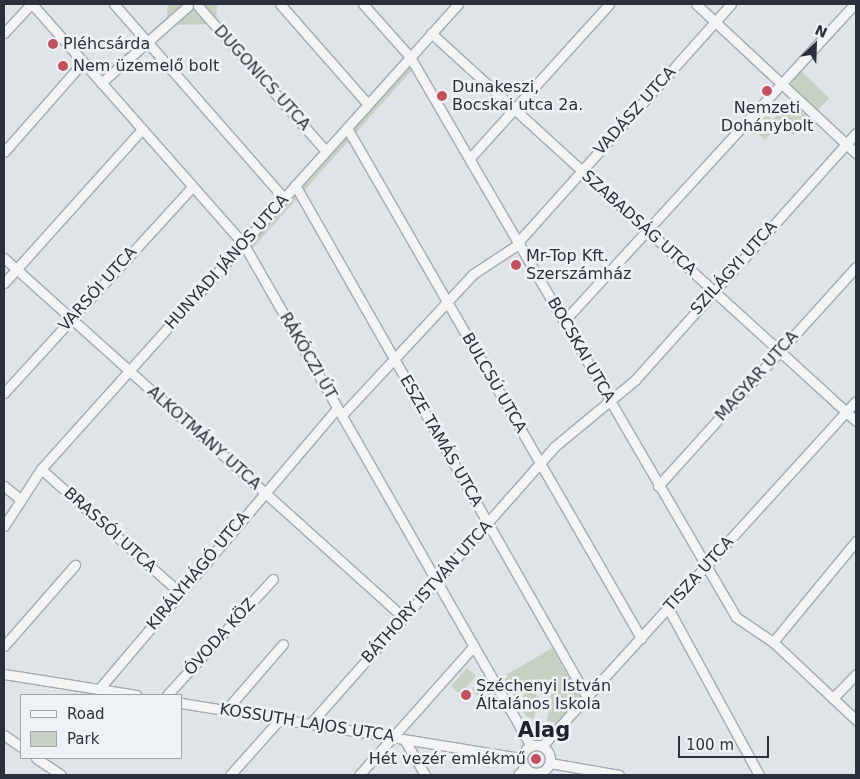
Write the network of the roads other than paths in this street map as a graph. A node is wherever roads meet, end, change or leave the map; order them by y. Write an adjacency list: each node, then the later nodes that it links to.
1 (31, 4): 13 (street); 17 (street, RÁKÓCZI ÚT)
2 (114, 4): 15 (street)
3 (280, 4): 20 (street)
4 (363, 4): 16 (street, BOCSKAI UTCA)
5 (609, 4): 21 (street)
6 (696, 4): 12 (street)
7 (731, 4): 12 (street, VADÁSZ UTCA)
8 (854, 4): 19 (street)
9 (187, 5): 10 (street); 15 (street)
10 (199, 5): 26 (street, DUGONICS UTCA)
11 (452, 6): 14 (street, HUNYADI JÁNOS UTCA)
12 (715, 22): 19 (street); 30 (street, VADÁSZ UTCA)
13 (4, 33)
14 (431, 33): 16 (street, HUNYADI JÁNOS UTCA); 21 (street, SZABADSÁG UTCA)
15 (147, 42): 18 (street); 33 (street)
16 (410, 57): 20 (street, HUNYADI JÁNOS UTCA); 29 (street, BOCSKAI UTCA)
17 (83, 62): 18 (street, RÁKÓCZI ÚT); 27 (street)
18 (101, 83): 23 (street, RÁKÓCZI ÚT)
19 (781, 85): 25 (street); 34 (street)
20 (368, 104): 22 (street, HUNYADI JÁNOS UTCA)
21 (515, 109): 29 (street); 30 (street, SZABADSÁG UTCA)
22 (347, 128): 26 (street, HUNYADI JÁNOS UTCA); 42 (street, BULCSÚ UTCA)
23 (142, 129): 32 (street, RÁKÓCZI ÚT); 39 (street)
24 (856, 133): 25 (street, SZILÁGYI UTCA)
25 (846, 144): 28 (street); 41 (street, SZILÁGYI UTCA)
26 (326, 151): 31 (street, HUNYADI JÁNOS UTCA)
27 (4, 152)
28 (856, 154)
29 (470, 158): 35 (street, BOCSKAI UTCA)
30 (582, 170): 34 (street, SZABADSÁG UTCA); 35 (street, VADÁSZ UTCA)
31 (295, 185): 33 (street, HUNYADI JÁNOS UTCA); 46 (street, ESZE TAMÁS UTCA)
32 (193, 186): 36 (street, RÁKÓCZI ÚT); 43 (street, VARSÓI UTCA)
33 (284, 198): 36 (street, HUNYADI JÁNOS UTCA)
34 (648, 231): 41 (street, SZABADSÁG UTCA); 44 (street)
35 (519, 242): 42 (street, KIRÁLYHÁGÓ UTCA); 44 (street, BOCSKAI UTCA)
36 (243, 243): 47 (street, HUNYADI JÁNOS UTCA); 51 (street, RÁKÓCZI ÚT)
37 (4, 258): 39 (street, ALKOTMÁNY UTCA)
38 (856, 267): 45 (street, MAGYAR UTCA)
39 (16, 269): 40 (street); 43 (street, ALKOTMÁNY UTCA)
40 (4, 282)
41 (713, 290): 45 (street, SZABADSÁG UTCA); 49 (street, SZILÁGYI UTCA)
42 (447, 301): 46 (street, KIRÁLYHÁGÓ UTCA); 54 (street, BULCSÚ UTCA)
43 (71, 318): 47 (street, ALKOTMÁNY UTCA); 48 (street, VARSÓI UTCA)
44 (564, 321): 49 (street, BOCSKAI UTCA)
45 (780, 351): 52 (street, SZABADSÁG UTCA); 57 (street, MAGYAR UTCA)
46 (394, 358): 51 (street, KIRÁLYHÁGÓ UTCA); 60 (street, ESZE TAMÁS UTCA)
47 (129, 371): 55 (street, HUNYADI JÁNOS UTCA); 58 (street, ALKOTMÁNY UTCA)
48 (4, 393)
49 (610, 401): 54 (street, BÁTHORY ISTVÁN UTCA); 57 (street, BOCSKAI UTCA)
50 (856, 401): 52 (street, TISZA UTCA)
51 (340, 412): 58 (street, KIRÁLYHÁGÓ UTCA); 66 (street, RÁKÓCZI ÚT)
52 (846, 412): 53 (street, SZABADSÁG UTCA); 64 (street, TISZA UTCA)
53 (856, 421)
54 (540, 462): 60 (street, BÁTHORY ISTVÁN UTCA); 70 (street, BULCSÚ UTCA)
55 (42, 469): 59 (street, HUNYADI JÁNOS UTCA); 67 (street, BRASSÓI UTCA)
56 (4, 486): 59 (street)
57 (658, 486): 64 (street, BOCSKAI UTCA)
58 (264, 492): 67 (street, KIRÁLYHÁGÓ UTCA); 69 (street, ALKOTMÁNY UTCA)
59 (20, 500): 61 (street, HUNYADI JÁNOS UTCA)
60 (489, 524): 66 (street, BÁTHORY ISTVÁN UTCA); 80 (street, ESZE TAMÁS UTCA)
61 (4, 526)
62 (856, 541): 71 (street)
63 (75, 565): 73 (street)
64 (706, 567): 68 (street, TISZA UTCA); 71 (street, BOCSKAI UTCA)
65 (273, 579): 79 (street, ÓVODA KÖZ)
66 (436, 580): 69 (street, BÁTHORY ISTVÁN UTCA); 74 (street, RÁKÓCZI ÚT)
67 (178, 591): 77 (street, KIRÁLYHÁGÓ UTCA)
68 (668, 608): 70 (street, TISZA UTCA); 104 (street)
69 (403, 617): 86 (street, BÁTHORY ISTVÁN UTCA)
70 (641, 638): 80 (street, TISZA UTCA)
71 (773, 642): 81 (street, BOCSKAI UTCA)
72 (283, 644): 83 (street)
73 (4, 646)
74 (474, 646): 88 (street); 91 (street, RÁKÓCZI ÚT)
75 (856, 674): 81 (street)
76 (4, 675): 77 (street)
77 (99, 689): 78 (street)
78 (130, 694)
79 (168, 694)
80 (588, 697): 92 (street, TISZA UTCA)
81 (833, 698): 85 (street, BOCSKAI UTCA)
82 (182, 703): 83 (street, KOSSUTH LAJOS UTCA)
83 (226, 710): 84 (street, KOSSUTH LAJOS UTCA)
84 (280, 719): 86 (street, KOSSUTH LAJOS UTCA); 99 (street)
85 (856, 720)
86 (310, 724): 88 (street, KOSSUTH LAJOS UTCA)
87 (4, 735): 90 (street)
88 (393, 737): 89 (street, KOSSUTH LAJOS UTCA); 100 (street)
89 (404, 739): 93 (street, KOSSUTH LAJOS UTCA); 101 (street)
90 (20, 746)
91 (531, 746): 92 (street); 93 (street)
92 (542, 746): 95 (street)
93 (522, 758): 96 (street)
94 (37, 759): 98 (street)
95 (550, 763): 97 (street); 103 (street)
96 (525, 767): 97 (street); 102 (street)
97 (544, 774)
98 (61, 775)
99 (230, 775)
100 (359, 775)
101 (425, 775)
102 (518, 775)
103 (619, 775)
104 (759, 775)

